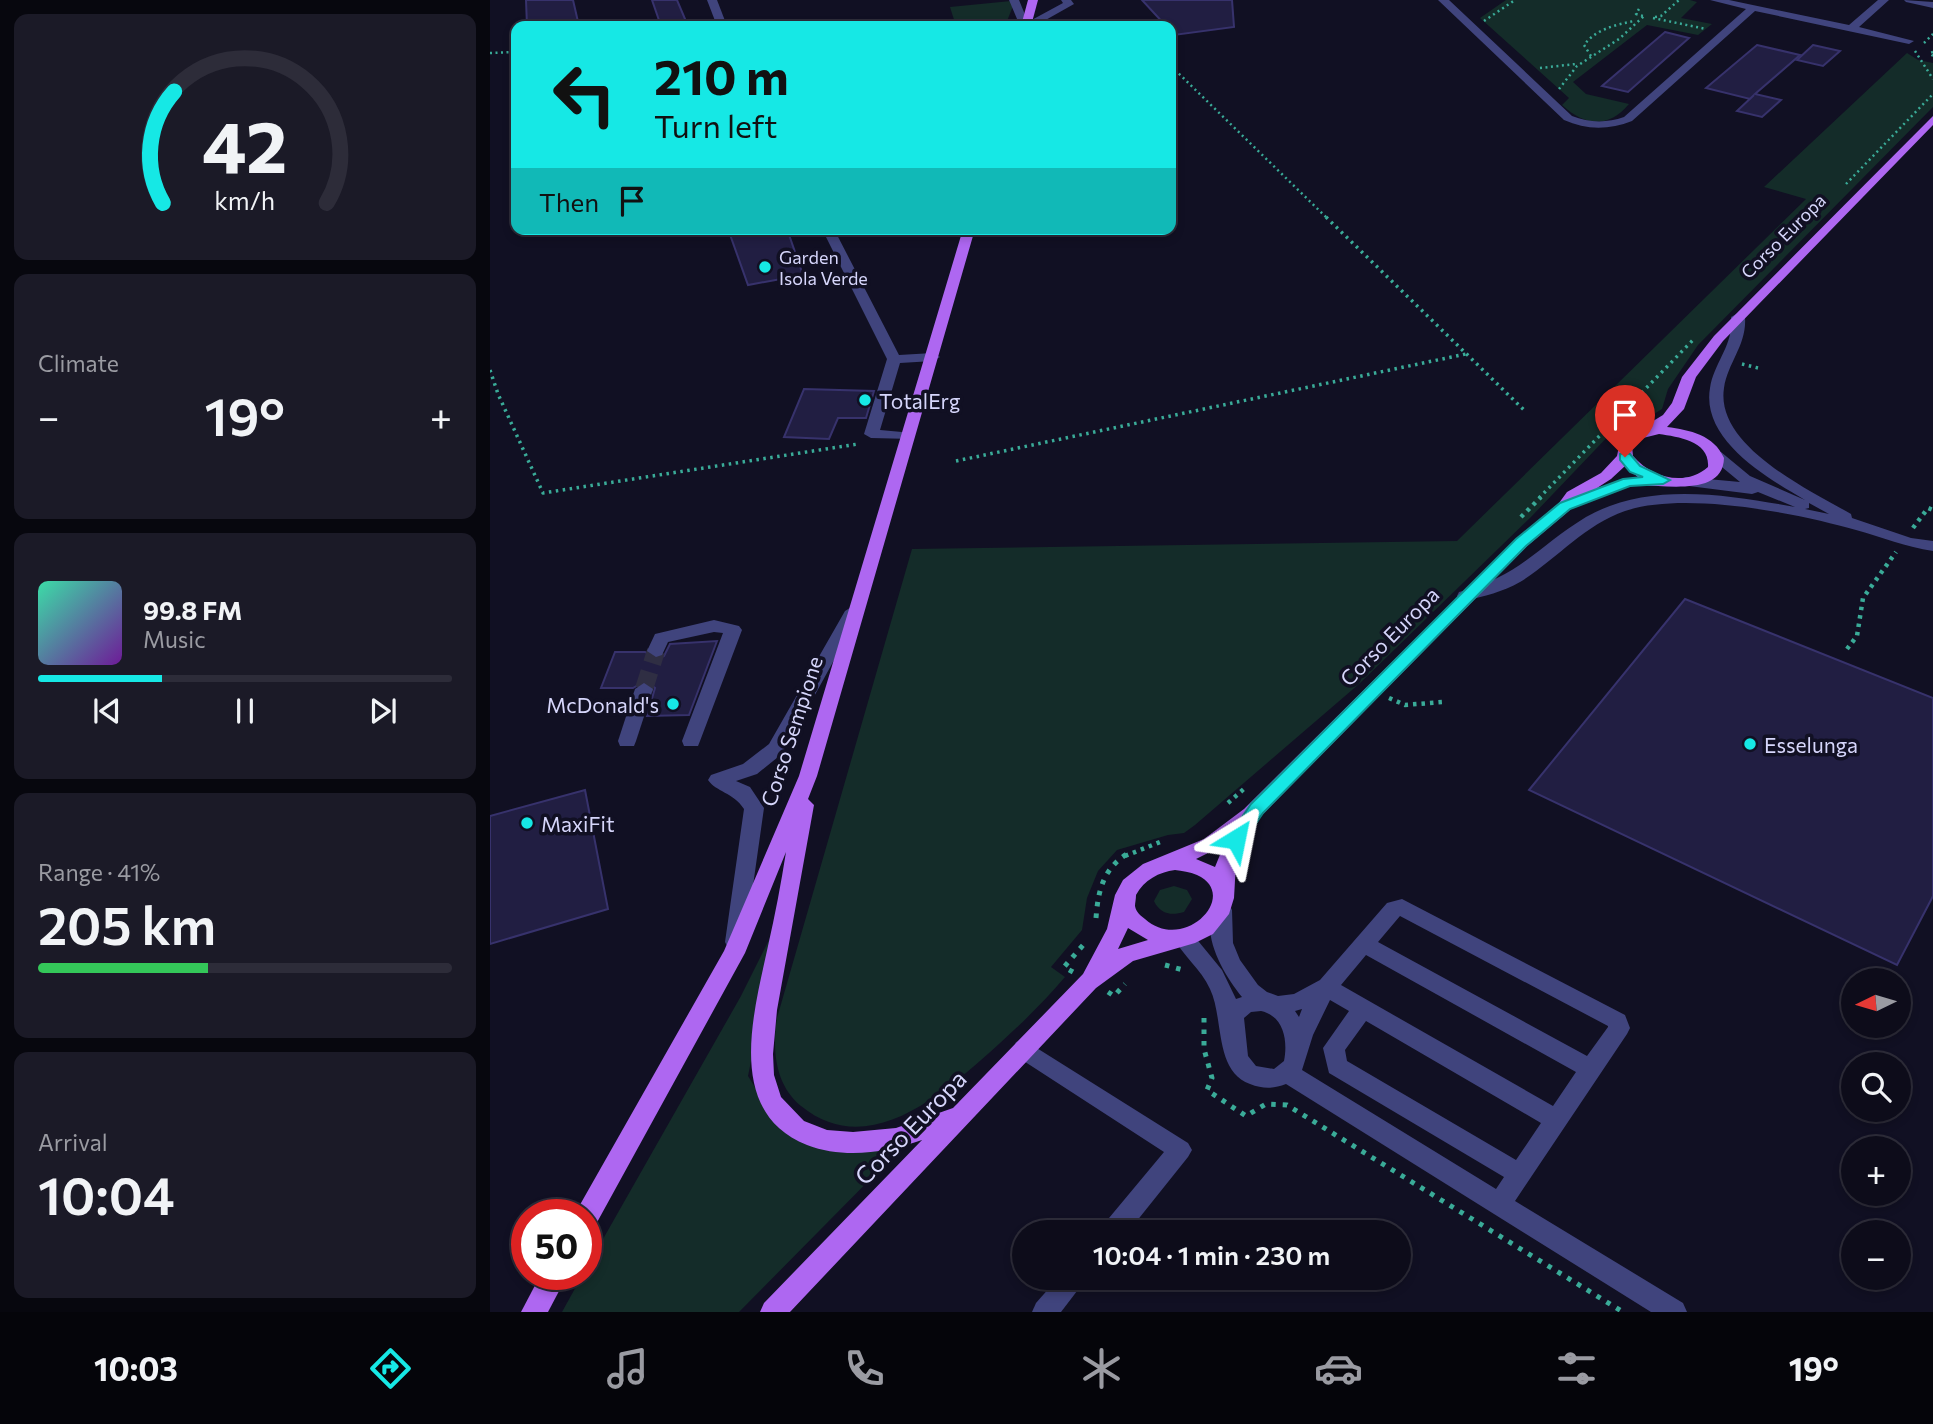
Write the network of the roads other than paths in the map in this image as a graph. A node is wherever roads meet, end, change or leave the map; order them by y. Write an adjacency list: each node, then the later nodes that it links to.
1 (712, 0): 11 (street)
2 (1014, 0): 12 (street)
3 (1033, 0): 13 (main road)
4 (1443, 0): 10 (street)
5 (1715, 0): 10 (street)
6 (1884, 0): 15 (street)
7 (1909, 0): 9 (street)
8 (1072, 1): 14 (street)
9 (1933, 5)
10 (1753, 8): 15 (street)
11 (720, 21)
12 (1024, 21)
13 (1027, 21)
14 (1035, 21)
15 (1852, 28): 16 (street)
16 (1909, 41)
17 (1933, 119): 20 (main road, Corso Europa)
18 (831, 235): 22 (street)
19 (967, 235): 21 (main road, Corso Sempione)
20 (1738, 317): 23 (main road, Corso Europa); 32 (street)
21 (933, 357): 22 (street); 25 (main road, Corso Sempione)
22 (894, 359): 25 (street)
23 (1683, 397): 24 (main road, Corso Europa); 26 (main road)
24 (1648, 432): 26 (main road); 27 (main road, Corso Europa)
25 (908, 436): 37 (main road, Corso Sempione)
26 (1711, 450): 29 (main road); 30 (street)
27 (1625, 457): 28 (main road); 31 (main road, Corso Europa)
28 (1663, 480): 29 (main road); 31 (main road, Corso Europa)
29 (1686, 482): 30 (street)
30 (1780, 497): 32 (street)
31 (1565, 506): 36 (main road, Corso Europa)
32 (1857, 525): 33 (street); 36 (street)
33 (1906, 541): 34 (street); 35 (street)
34 (1933, 547)
35 (1933, 554)
36 (1465, 596): 43 (main road, Corso Europa)
37 (859, 602): 42 (main road, Corso Sempione); 49 (street)
38 (656, 651): 41 (street)
39 (644, 689): 40 (street)
40 (627, 741)
41 (691, 741)
42 (808, 776): 49 (main road, Corso Sempione); 58 (main road)
43 (1257, 809): 44 (main road, Corso Europa); 46 (main road, Corso Europa)
44 (1171, 862): 45 (main road); 46 (main road)
45 (1126, 893): 47 (main road); 50 (main road, Corso Europa)
46 (1223, 902): 47 (main road); 52 (street)
47 (1181, 937): 50 (main road, Corso Europa); 54 (street)
48 (1364, 944): 51 (street); 57 (street); 57 (street)
49 (734, 953): 61 (main road, Corso Sempione)
50 (1088, 982): 55 (main road, Corso Europa)
51 (1326, 987): 52 (street); 53 (street); 56 (street)
52 (1271, 1004): 54 (street); 56 (street)
53 (1363, 1008): 59 (street); 60 (street)
54 (1230, 1024): 56 (street)
55 (1024, 1049): 58 (main road, Corso Europa); 63 (street)
56 (1292, 1065): 62 (street)
57 (1591, 1069): 59 (street)
58 (966, 1109): 67 (main road, Corso Europa)
59 (1556, 1121): 60 (street)
60 (1519, 1174): 62 (street)
61 (597, 1199)
62 (1499, 1204): 69 (street)
63 (1123, 1220)
64 (546, 1290): 66 (main road)
65 (1064, 1290): 68 (street)
66 (534, 1312)
67 (773, 1312)
68 (1045, 1312)
69 (1674, 1312)

